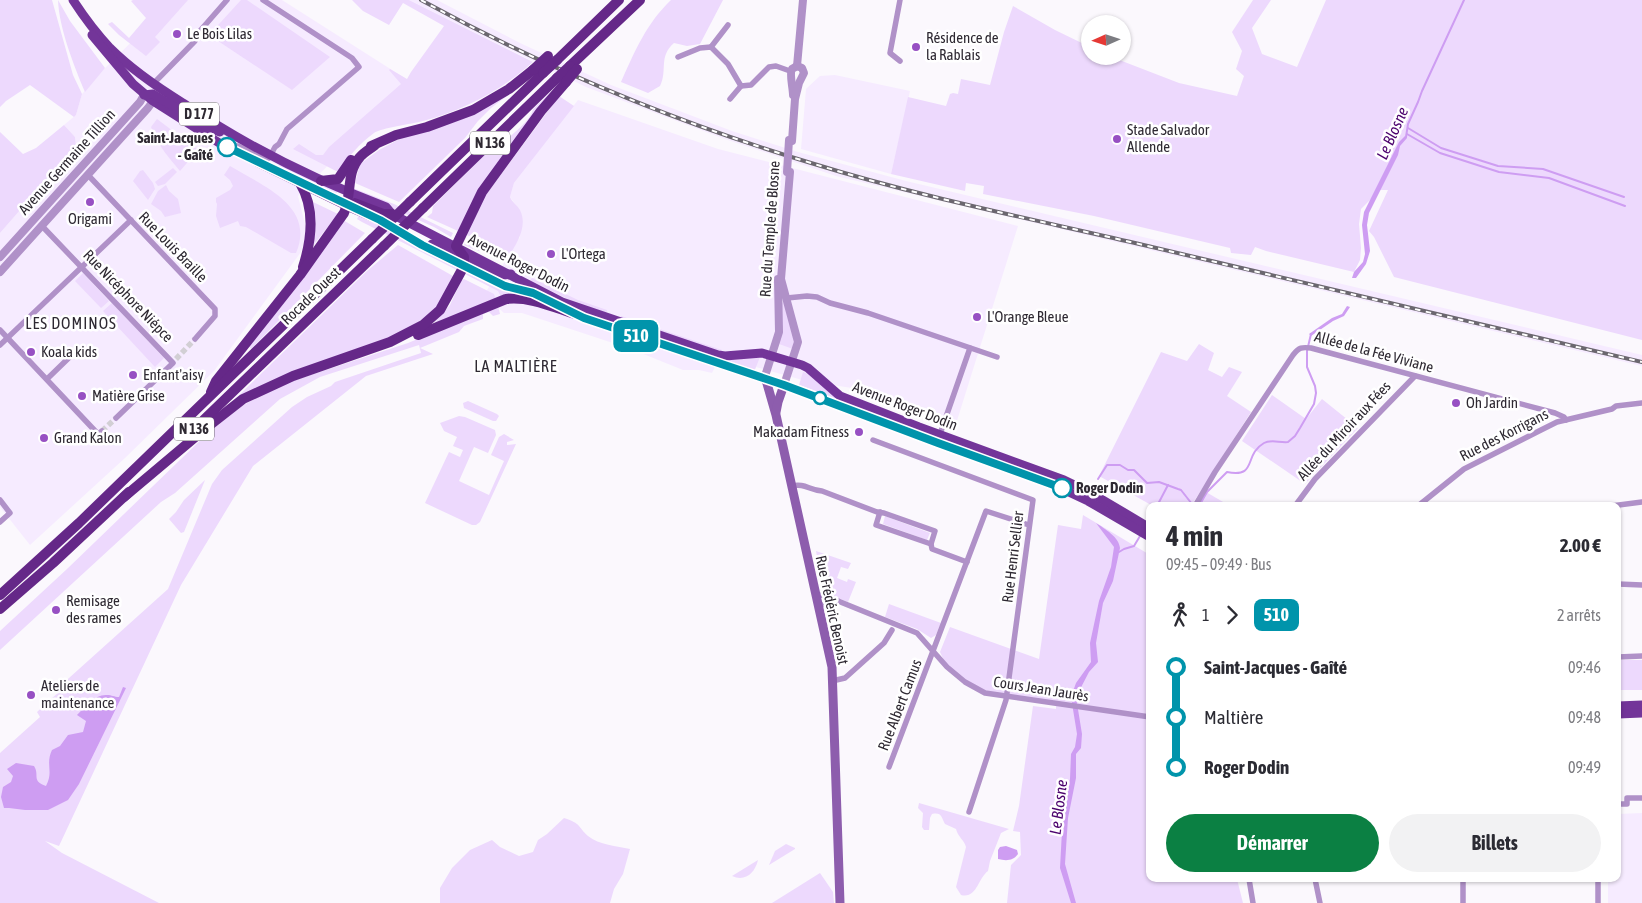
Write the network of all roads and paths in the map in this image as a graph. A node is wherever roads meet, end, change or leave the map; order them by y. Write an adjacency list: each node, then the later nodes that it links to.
1 (67, 0): 19 (main road)
2 (73, 0): 17 (main road)
3 (227, 0): 17 (street)
4 (263, 0): 25 (street)
5 (619, 0): 13 (highway, Rocade Ouest / N 136, bridge)
6 (640, 0): 16 (highway, Rocade Ouest / N 136, bridge)
7 (803, 0): 14 (street, Rue du Temple de Blosne)
8 (900, 0): 12 (street)
9 (728, 25): 10 (street)
10 (711, 47): 11 (street); 18 (street)
11 (678, 57)
12 (900, 61)
13 (538, 71): 23 (highway); 60 (highway, Rocade Ouest / N 136, bridge)
14 (793, 72): 15 (street); 15 (street); 18 (street); 21 (street, Rue du Temple de Blosne)
15 (800, 79): 21 (street, Rue du Temple de Blosne)
16 (562, 80): 36 (highway); 69 (highway, Rocade Ouest / N 136, bridge)
17 (153, 84): 19 (main road, Avenue Germaine Tillion); 22 (main road, D 177)
18 (741, 86): 20 (street)
19 (150, 97): 22 (main road, D 177); 24 (main road); 27 (street, Avenue Germaine Tillion); 37 (street, Avenue Germaine Tillion)
20 (730, 99)
21 (791, 140): 26 (street, Rue du Temple de Blosne, bridge)
22 (246, 143): 25 (main road, D 177)
23 (375, 145): 28 (highway); 30 (highway)
24 (224, 146): 25 (street); 29 (main road)
25 (271, 155): 28 (main road, D 177)
26 (788, 172): 43 (street, Rue du Temple de Blosne); 44 (street, Rue du Temple de Blosne)
27 (88, 175): 33 (street, Rue Louis Braille); 35 (street, Avenue Germaine Tillion)
28 (321, 181): 30 (main road, D 177)
29 (300, 183): 31 (main road); 42 (highway)
30 (350, 193): 31 (highway); 32 (main road, D 177)
31 (347, 206): 32 (highway); 34 (main road); 42 (highway)
32 (392, 214): 36 (main road, D 177)
33 (131, 220): 39 (street); 48 (street, Rue Louis Braille)
34 (380, 220): 36 (main road); 38 (main road)
35 (42, 226): 39 (street, Rue Nicéphore Niépce); 40 (street, Avenue Germaine Tillion)
36 (454, 249): 38 (highway); 41 (main road, Avenue Roger Dodin / D 177)
37 (0, 257)
38 (464, 262): 41 (main road); 45 (main road, Avenue Roger Dodin); 49 (highway)
39 (82, 267): 47 (street); 63 (street, Rue Nicéphore Niépce)
40 (0, 272)
41 (511, 274): 53 (main road, Avenue Roger Dodin / D 177)
42 (300, 275): 60 (highway)
43 (777, 297): 44 (street); 53 (street, Rue du Temple de Blosne)
44 (787, 298): 51 (street, Rue du Temple de Blosne); 55 (street, Rue du Temple de Blosne)
45 (575, 314): 49 (highway); 58 (main road, Avenue Roger Dodin)
46 (0, 330): 47 (street)
47 (8, 338): 50 (street); 57 (street)
48 (195, 339)
49 (390, 342): 69 (highway)
50 (0, 345)
51 (970, 348): 54 (street, Rue du Temple de Blosne); 66 (street)
52 (78, 349): 57 (street)
53 (772, 356): 55 (main road, Avenue Roger Dodin / D 177); 58 (street, Rue du Temple de Blosne)
54 (997, 357)
55 (791, 362): 59 (street, Rue du Temple de Blosne); 66 (main road, Avenue Roger Dodin / D 177)
56 (1415, 376): 64 (street, Allée de la Fée Viviane); 71 (street, Allée de la Fée Viviane); 72 (street, Allée du Miroir aux Fées)
57 (46, 379): 65 (street)
58 (766, 380): 59 (main road, Avenue Roger Dodin); 62 (main road, Rue Frédéric Benoist)
59 (784, 385): 62 (main road, Rue Frédéric Benoist); 77 (main road, Avenue Roger Dodin)
60 (209, 398): 86 (highway, Rocade Ouest / N 136)
61 (1642, 403): 64 (street, Rue des Korrigans)
62 (776, 415): 68 (main road, Rue Frédéric Benoist)
63 (116, 418)
64 (1566, 420): 73 (street, Rue des Korrigans)
65 (100, 432)
66 (940, 434): 77 (main road, Avenue Roger Dodin / D 177)
67 (873, 440): 79 (street, Rue Henri Sellier)
68 (791, 486): 76 (street); 87 (main road, Rue Frédéric Benoist)
69 (124, 497): 90 (highway, Rocade Ouest / N 136)
70 (0, 500): 78 (street)
71 (1197, 502)
72 (1298, 502)
73 (1423, 502)
74 (1642, 502): 75 (street)
75 (1621, 505)
76 (880, 512): 82 (street); 82 (street)
77 (1118, 513): 80 (main road, Avenue Roger Dodin); 81 (main road, Avenue Roger Dodin)
78 (0, 522)
79 (1029, 525): 83 (street, Rue Albert Camus); 96 (street, Rue Henri Sellier)
80 (1146, 526)
81 (1146, 534)
82 (930, 544): 83 (street)
83 (967, 562): 92 (street, Rue Albert Camus)
84 (1621, 584): 85 (street)
85 (1642, 585)
86 (0, 595)
87 (816, 596): 88 (street, Cours Jean Jaurès); 89 (main road, Rue Frédéric Benoist)
88 (838, 602): 89 (street); 92 (street, Cours Jean Jaurès)
89 (818, 606): 95 (main road, Rue Frédéric Benoist)
90 (0, 609)
91 (892, 630): 95 (street)
92 (934, 650): 96 (street, Cours Jean Jaurès); 102 (street, Rue Albert Camus)
93 (1621, 656): 94 (street)
94 (1642, 656)
95 (832, 681): 110 (main road, Rue Frédéric Benoist)
96 (1007, 697): 101 (street, Cours Jean Jaurès); 105 (street, Rue Henri Sellier)
97 (1642, 705): 98 (main road)
98 (1621, 706)
99 (1642, 713): 100 (main road)
100 (1621, 714)
101 (1146, 716)
102 (889, 767)
103 (1642, 798): 104 (street)
104 (1621, 804)
105 (969, 812)
106 (1250, 882): 111 (street)
107 (1316, 882): 112 (street)
108 (1463, 882): 113 (street)
109 (1598, 882): 114 (street)
110 (840, 903)
111 (1253, 903)
112 (1320, 903)
113 (1463, 903)
114 (1598, 903)

